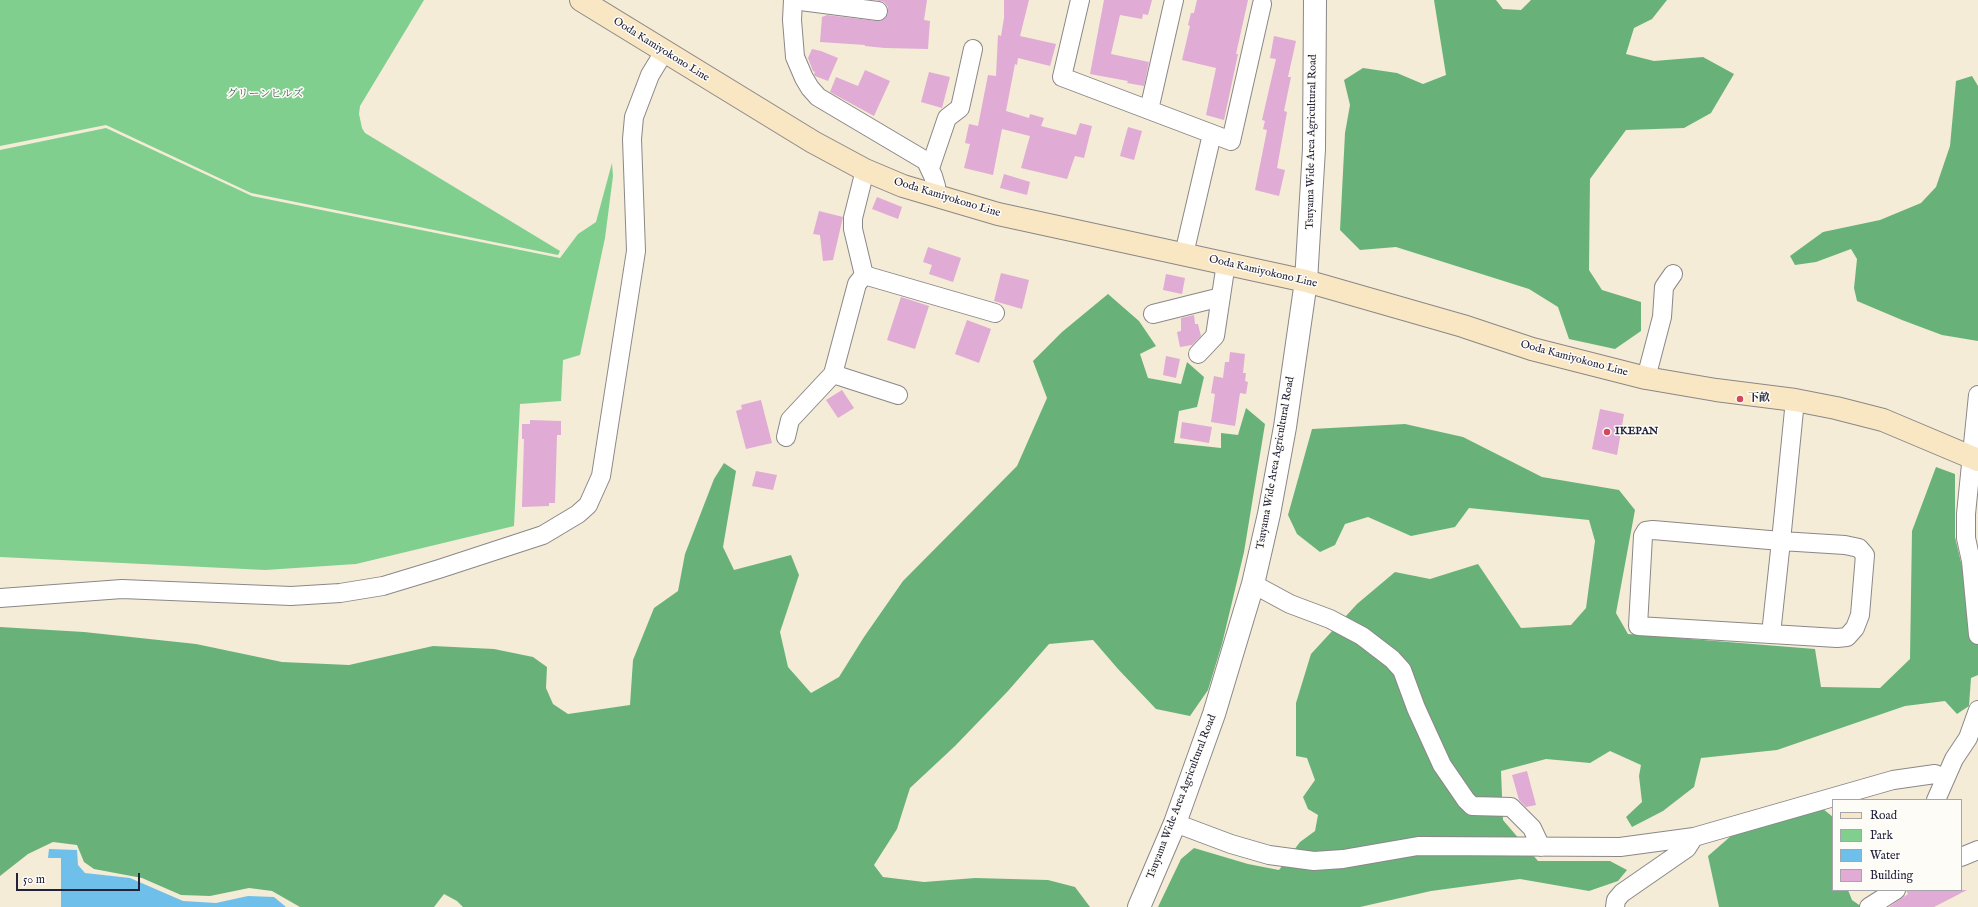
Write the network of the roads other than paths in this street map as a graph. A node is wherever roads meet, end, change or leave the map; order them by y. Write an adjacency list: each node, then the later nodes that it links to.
1 (580, 0): 9 (main road, Ooda Kamiyokono Line)
2 (793, 0): 7 (street); 12 (street)
3 (1080, 0): 10 (street)
4 (1174, 0): 10 (street)
5 (1315, 0): 19 (street, Tsuyama Wide Area Agricultural Road)
6 (1262, 4): 11 (street)
7 (878, 11)
8 (973, 49): 12 (street)
9 (664, 52): 13 (main road, Ooda Kamiyokono Line); 33 (street)
10 (1149, 110): 11 (street)
11 (1212, 134): 15 (street)
12 (930, 168): 14 (street)
13 (864, 170): 14 (main road, Ooda Kamiyokono Line); 18 (street)
14 (935, 196): 15 (main road, Ooda Kamiyokono Line)
15 (1184, 254): 16 (main road, Ooda Kamiyokono Line)
16 (1226, 263): 19 (main road, Ooda Kamiyokono Line); 20 (street)
17 (1672, 274): 25 (street)
18 (864, 275): 21 (street); 24 (street)
19 (1306, 281): 25 (main road, Ooda Kamiyokono Line); 32 (street, Tsuyama Wide Area Agricultural Road)
20 (1220, 297): 22 (street); 23 (street)
21 (995, 313)
22 (1153, 314)
23 (1198, 354)
24 (833, 374): 26 (street); 29 (street)
25 (1646, 378): 28 (main road, Ooda Kamiyokono Line)
26 (898, 395)
27 (1978, 395): 30 (street)
28 (1794, 400): 30 (main road, Ooda Kamiyokono Line); 31 (street)
29 (786, 437)
30 (1974, 459): 35 (street)
31 (1781, 541): 34 (street); 34 (street); 34 (street)
32 (1252, 584): 39 (street, Tsuyama Wide Area Agricultural Road); 41 (street)
33 (0, 598)
34 (1771, 634)
35 (1978, 635)
36 (1978, 710): 37 (street)
37 (1945, 778): 38 (street); 40 (street)
38 (1936, 799)
39 (1175, 822): 41 (street); 45 (street, Tsuyama Wide Area Agricultural Road)
40 (1694, 837): 41 (street); 46 (street)
41 (1542, 847)
42 (1978, 850): 43 (street)
43 (1962, 857)
44 (1894, 891): 47 (street)
45 (1139, 907)
46 (1615, 907)
47 (1869, 907)

